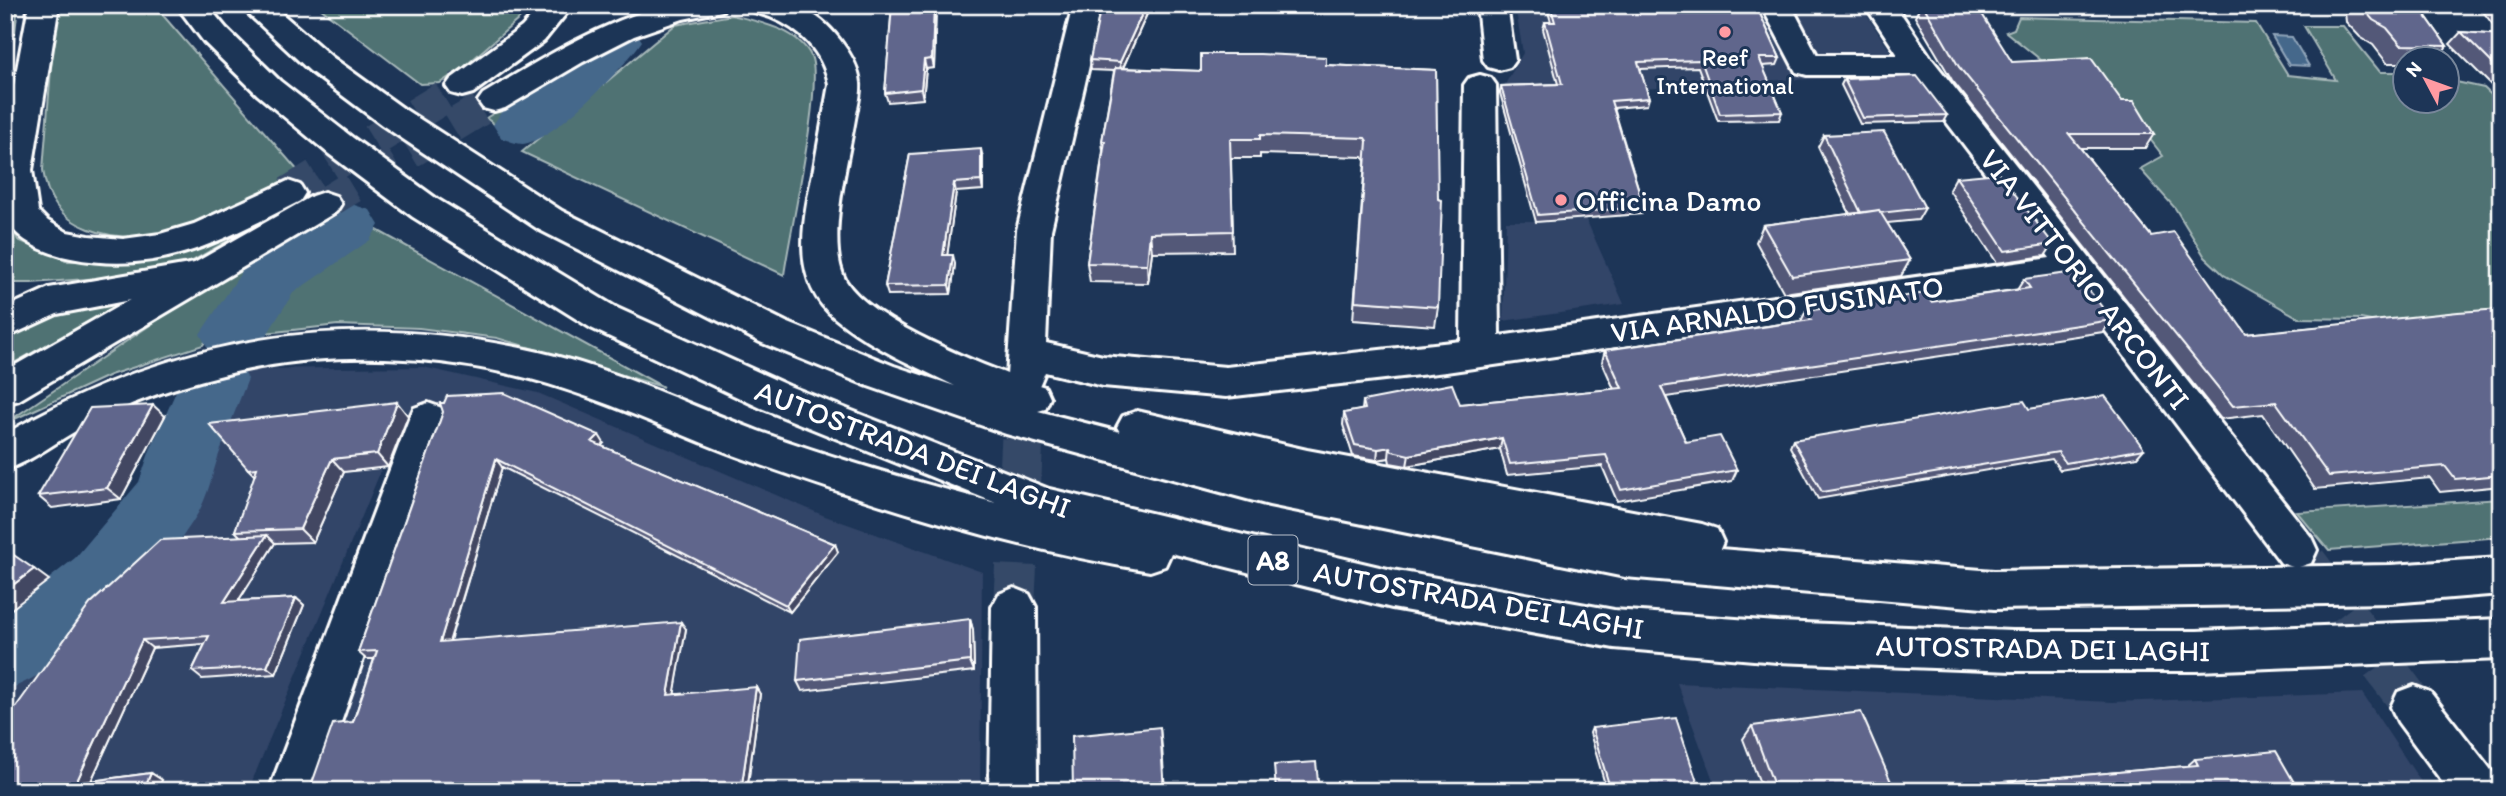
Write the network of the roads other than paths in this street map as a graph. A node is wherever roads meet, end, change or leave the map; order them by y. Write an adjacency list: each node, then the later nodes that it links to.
1 (44, 5): 14 (main road)
2 (191, 5): 25 (main road, AUTOSTRADA DEI LAGHI / A8)
3 (254, 5): 26 (main road, AUTOSTRADA DEI LAGHI / A8)
4 (558, 5): 12 (main road)
5 (711, 5): 13 (main road)
6 (761, 5): 26 (main road)
7 (1088, 5): 19 (main road, VIA ARNALDO FUSINATO)
8 (1492, 5): 19 (main road)
9 (1776, 5): 11 (main road)
10 (1880, 5): 11 (main road, VIA VITTORIO ARCONTI)
11 (1920, 65): 16 (main road, VIA VITTORIO ARCONTI)
12 (462, 86)
13 (494, 101)
14 (288, 193)
15 (324, 204): 17 (main road)
16 (2075, 267): 19 (main road, VIA ARNALDO FUSINATO); 23 (main road, VIA VITTORIO ARCONTI)
17 (201, 275): 18 (main road); 20 (main road)
18 (5, 324)
19 (1480, 352)
20 (5, 388)
21 (428, 419): 30 (main road)
22 (5, 454): 25 (main road)
23 (2296, 550)
24 (2501, 576): 26 (main road, AUTOSTRADA DEI LAGHI / A8)
25 (1392, 589): 28 (main road, AUTOSTRADA DEI LAGHI / A8)
26 (1994, 590)
27 (1014, 607): 31 (main road)
28 (2501, 639)
29 (2414, 707): 32 (main road)
30 (293, 791)
31 (1013, 791)
32 (2478, 791)

